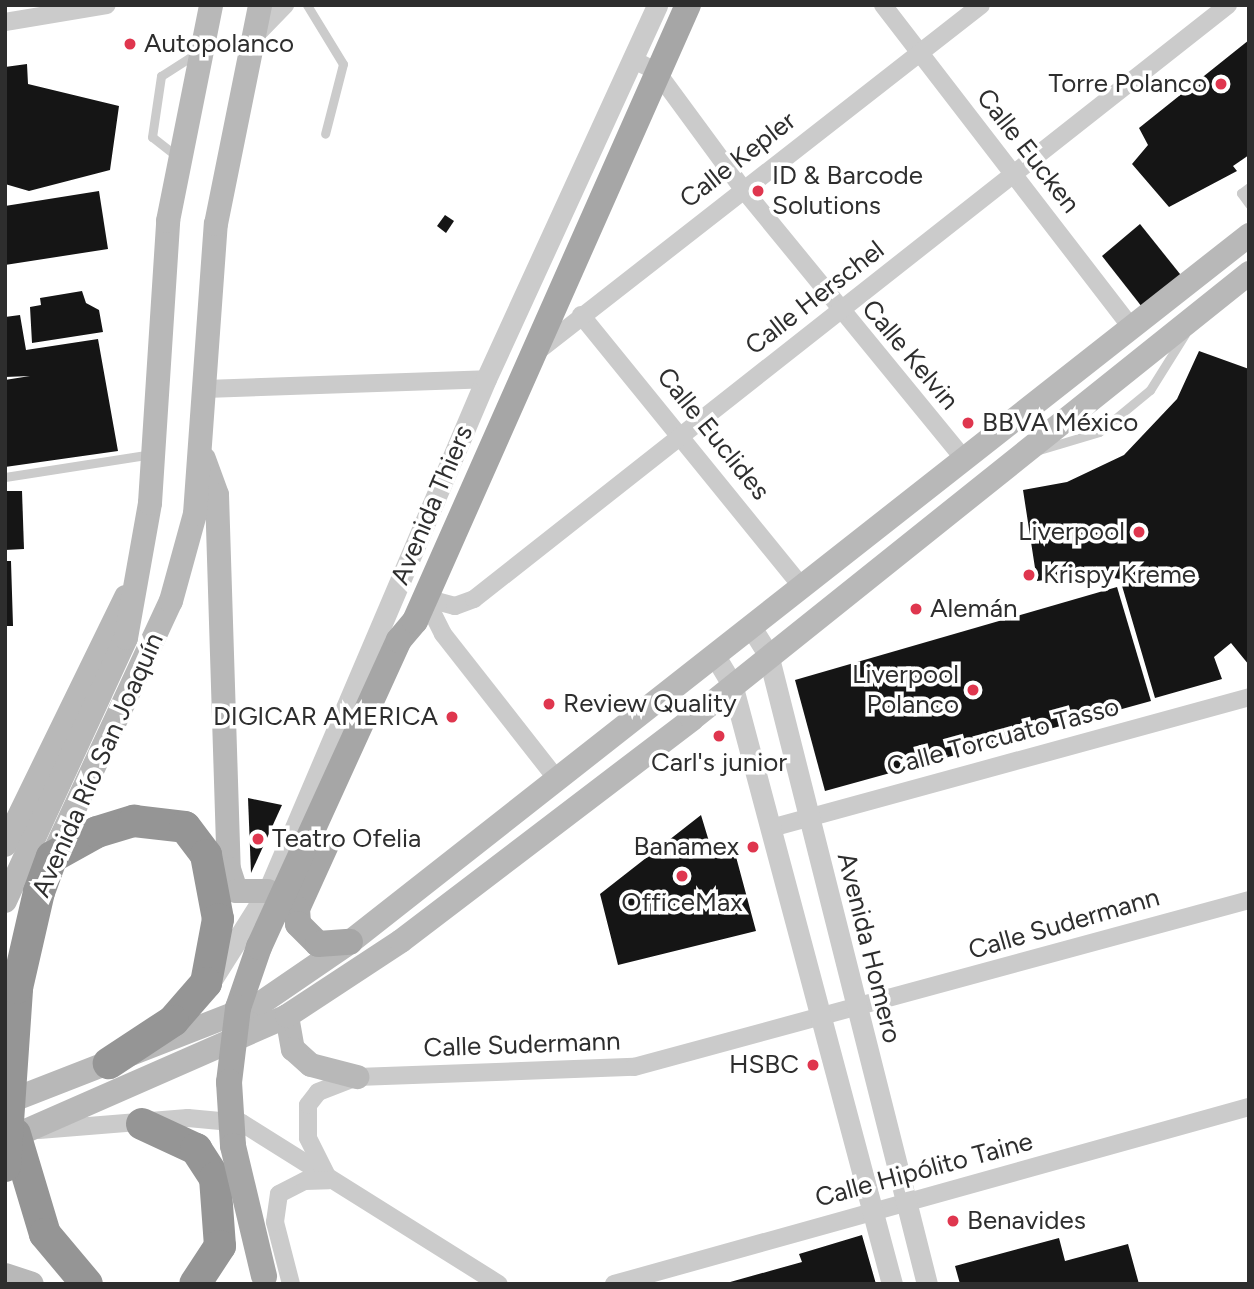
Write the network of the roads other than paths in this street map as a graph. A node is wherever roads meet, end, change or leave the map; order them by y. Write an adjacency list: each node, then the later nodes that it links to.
1 (107, 5): 11 (street)
2 (211, 5): 13 (main road)
3 (260, 5): 12 (main road, Avenida Río San Joaquín)
4 (285, 5): 12 (street)
5 (307, 5): 17 (lane)
6 (657, 5): 15 (street, Avenida Thiers)
7 (688, 5): 16 (main road, Avenida Thiers)
8 (883, 5): 14 (street, Calle Eucken)
9 (981, 5): 14 (street, Calle Kepler)
10 (1228, 5): 19 (street, Calle Herschel)
11 (5, 22)
12 (254, 37): 30 (main road, Avenida Río San Joaquín)
13 (202, 50): 18 (main road); 18 (lane)
14 (919, 52): 19 (street, Calle Eucken); 21 (street, Calle Kepler)
15 (632, 59): 16 (street, Calle Kelvin); 29 (street, Avenida Thiers)
16 (657, 72): 21 (street, Calle Kelvin); 28 (main road, Avenida Thiers)
17 (325, 134)
18 (180, 159): 33 (main road)
19 (1013, 175): 25 (street, Calle Herschel); 27 (street, Calle Eucken)
20 (1249, 187): 22 (lane)
21 (743, 189): 25 (street, Calle Kelvin); 26 (street, Calle Kepler)
22 (1249, 204)
23 (1249, 235): 27 (main road)
24 (1249, 273): 40 (main road)
25 (840, 311): 31 (street, Calle Herschel); 34 (street, Calle Kelvin)
26 (581, 315): 28 (street, Calle Kepler); 31 (street, Calle Euclides)
27 (1132, 328): 34 (main road)
28 (530, 358): 38 (main road, Avenida Thiers)
29 (486, 379): 30 (street); 49 (street, Avenida Thiers)
30 (205, 389): 32 (main road, Avenida Río San Joaquín)
31 (682, 437): 37 (street, Calle Euclides); 38 (street, Calle Herschel)
32 (202, 452): 48 (main road, Avenida Río San Joaquín); 49 (main road)
33 (153, 454): 35 (lane); 36 (main road)
34 (964, 459): 37 (main road)
35 (5, 477)
36 (142, 565): 47 (main road); 50 (main road, Avenida Río San Joaquín)
37 (802, 587): 39 (main road)
38 (420, 609): 44 (street); 52 (main road); 70 (main road, bridge)
39 (751, 627): 40 (street, Avenida Homero); 41 (main road)
40 (768, 654): 42 (main road); 45 (street, Avenida Homero)
41 (715, 656): 42 (street); 44 (main road)
42 (732, 684): 46 (street); 55 (main road)
43 (1249, 697): 45 (street, Calle Torcuato Tasso)
44 (556, 778): 52 (main road)
45 (808, 817): 46 (street, Calle Torcuato Tasso); 54 (street, Avenida Homero)
46 (771, 828): 56 (street)
47 (5, 845)
48 (52, 857): 50 (highway, Avenida Río San Joaquín); 53 (highway)
49 (268, 891): 53 (street, Avenida Thiers)
50 (18, 892): 59 (highway, Avenida Río San Joaquín, bridge)
51 (1249, 900): 54 (street, Calle Sudermann)
52 (350, 942): 57 (main road)
53 (197, 997): 57 (highway)
54 (854, 1009): 56 (street, Calle Sudermann); 66 (street, Avenida Homero)
55 (287, 1016): 58 (main road); 62 (main road)
56 (821, 1018): 58 (street, Calle Sudermann); 67 (street)
57 (109, 1063): 59 (main road)
58 (357, 1077): 65 (street, Calle Sudermann)
59 (6, 1102): 64 (highway, Avenida Río San Joaquín, bridge); 72 (highway, bridge)
60 (1249, 1107): 66 (street, Calle Hipólito Taine)
61 (142, 1124): 62 (street); 65 (street); 69 (highway)
62 (29, 1131): 63 (main road)
63 (5, 1140)
64 (5, 1166)
65 (329, 1180): 73 (street); 74 (street)
66 (904, 1204): 67 (street, Calle Hipólito Taine); 77 (street, Avenida Homero)
67 (872, 1211): 75 (street, Calle Hipólito Taine); 76 (street)
68 (5, 1275): 71 (main road)
69 (199, 1280)
70 (265, 1281)
71 (32, 1284)
72 (87, 1284)
73 (291, 1284)
74 (499, 1284)
75 (614, 1284)
76 (892, 1284)
77 (927, 1284)

